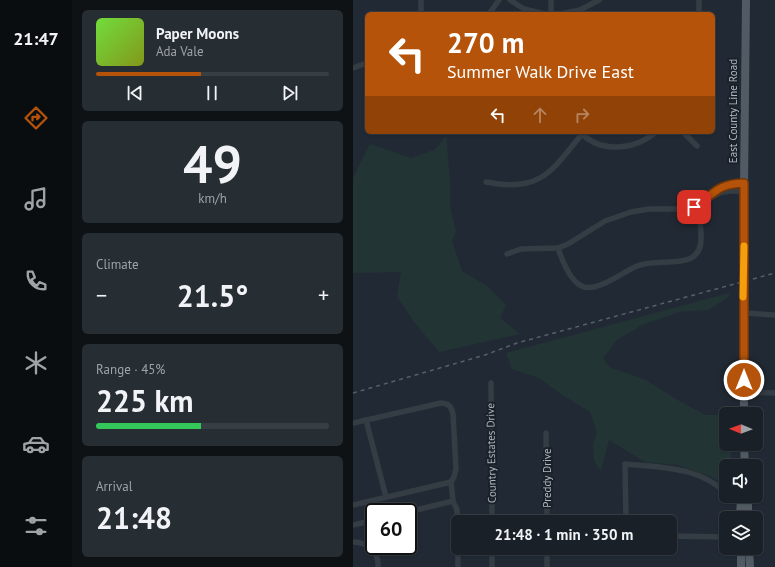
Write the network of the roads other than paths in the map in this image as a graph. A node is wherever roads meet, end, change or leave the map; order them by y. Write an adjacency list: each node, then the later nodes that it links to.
1 (421, 0): 8 (street)
2 (499, 0): 9 (street)
3 (510, 0): 10 (street)
4 (551, 0): 11 (street)
5 (599, 0): 12 (street)
6 (699, 0): 13 (street)
7 (746, 0): 22 (main road, East County Line Road)
8 (421, 12)
9 (490, 12)
10 (537, 12)
11 (551, 12)
12 (570, 12)
13 (699, 12)
14 (365, 64): 15 (street)
15 (353, 68)
16 (580, 134): 21 (street)
17 (583, 134): 18 (street)
18 (654, 134)
19 (685, 134): 20 (street)
20 (697, 146)
21 (486, 182)
22 (744, 187): 23 (street); 26 (main road, East County Line Road)
23 (696, 206): 24 (street); 24 (street)
24 (558, 248): 25 (street)
25 (507, 254)
26 (744, 313): 27 (street); 29 (main road, East County Line Road)
27 (775, 315)
28 (491, 383): 41 (street, Country Estates Drive)
29 (744, 392): 30 (street); 31 (main road, East County Line Road)
30 (775, 392)
31 (744, 407)
32 (366, 420): 33 (street); 35 (street); 37 (street)
33 (353, 423)
34 (546, 433): 42 (street, Preddy Drive)
35 (451, 482): 37 (street); 38 (street)
36 (719, 487): 43 (street)
37 (386, 497): 39 (street)
38 (453, 501): 40 (street); 54 (street)
39 (353, 505)
40 (417, 510)
41 (492, 515)
42 (547, 515)
43 (626, 515)
44 (365, 522): 45 (street)
45 (353, 525)
46 (677, 536): 47 (street)
47 (719, 537)
48 (353, 542): 53 (street)
49 (492, 555): 55 (street)
50 (547, 555): 56 (street)
51 (741, 555): 57 (main road)
52 (749, 555): 58 (main road)
53 (378, 567)
54 (458, 567)
55 (492, 567)
56 (547, 567)
57 (741, 567)
58 (750, 567)

